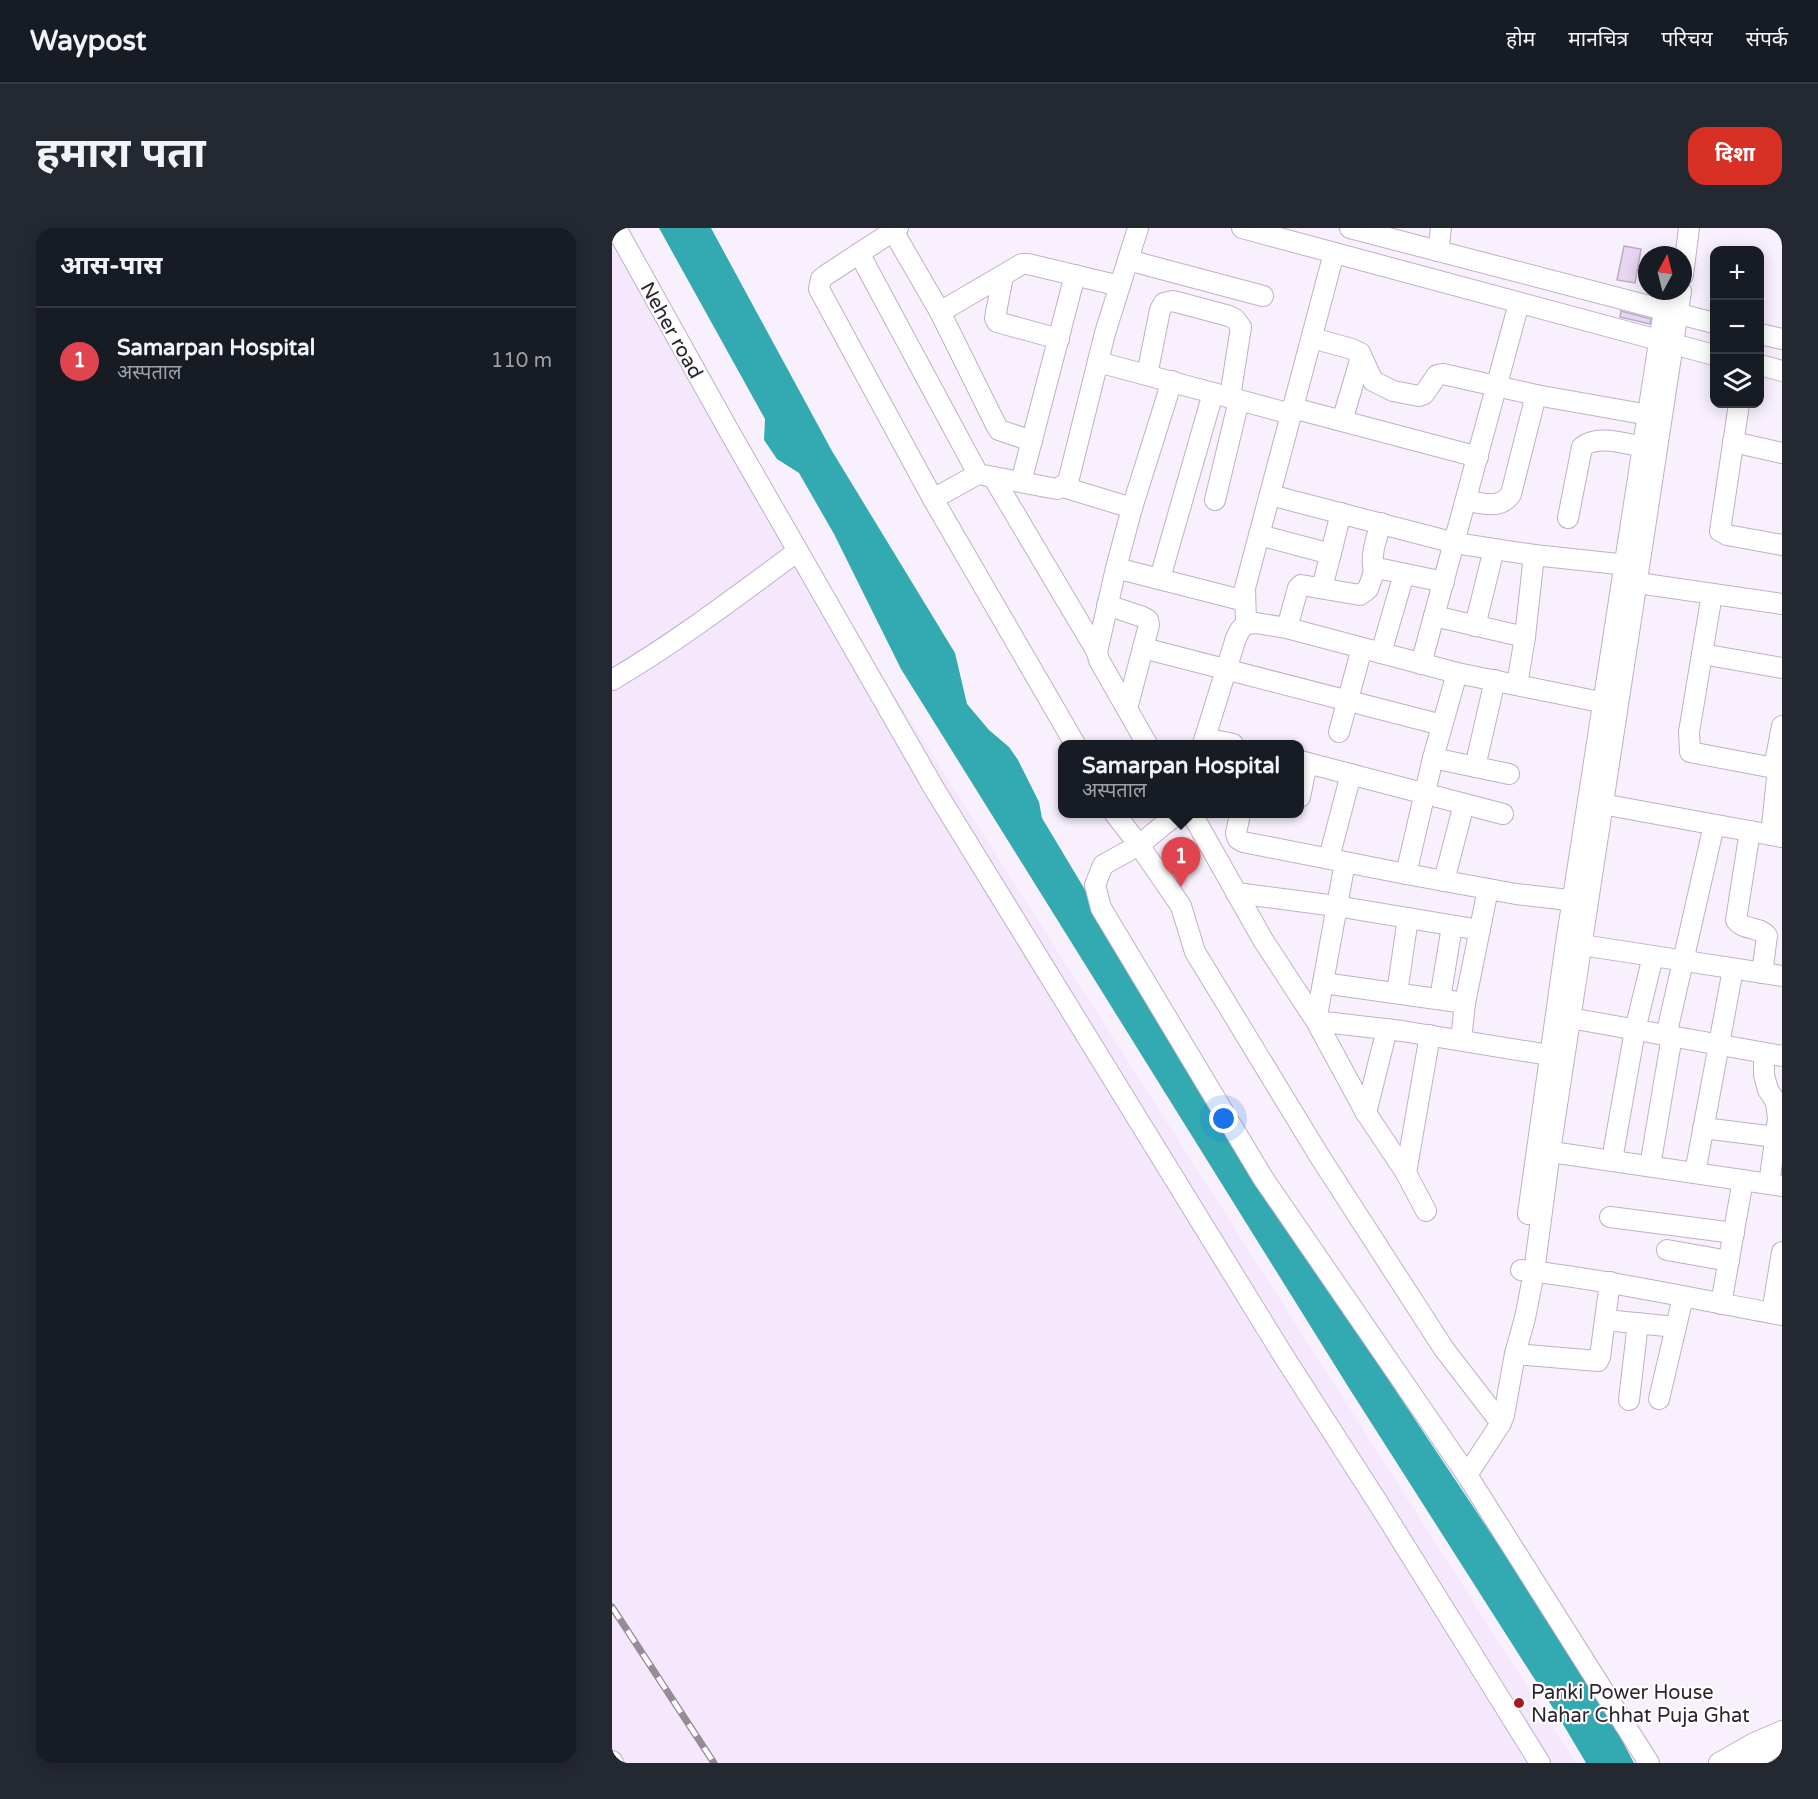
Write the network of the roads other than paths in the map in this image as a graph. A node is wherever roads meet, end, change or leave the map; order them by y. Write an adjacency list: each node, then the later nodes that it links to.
1 (616, 228): 62 (street, Neher road)
2 (1138, 228): 14 (street)
3 (1242, 228): 13 (street)
4 (1350, 228): 11 (street)
5 (1442, 228): 11 (street)
6 (1676, 228): 9 (street)
7 (1689, 228): 10 (street)
8 (895, 230): 12 (street); 21 (street)
9 (1673, 246)
10 (1687, 246)
11 (1438, 251): 20 (street)
12 (860, 253): 47 (street); 51 (street)
13 (1334, 253): 19 (street); 24 (street)
14 (1128, 260): 17 (street); 18 (street)
15 (1076, 275): 16 (street); 17 (street); 25 (street)
16 (1003, 276): 21 (street); 25 (street)
17 (1120, 286): 30 (street)
18 (1263, 296)
19 (1520, 303): 27 (street); 35 (street)
20 (1670, 305): 22 (street); 27 (street)
21 (940, 312): 42 (street)
22 (1710, 320)
23 (1764, 335): 26 (street)
24 (1312, 338): 28 (street); 39 (street)
25 (1059, 339): 42 (street)
26 (1782, 339)
27 (1667, 343): 29 (street); 40 (street); 67 (street)
28 (1360, 353): 35 (street); 41 (street)
29 (1710, 354)
30 (1098, 362): 33 (street); 49 (street)
31 (1764, 366): 32 (street)
32 (1782, 371)
33 (1148, 375): 34 (street); 37 (street)
34 (1172, 381): 37 (street); 54 (street)
35 (1497, 386): 36 (street); 46 (street)
36 (1536, 395): 40 (street); 53 (street)
37 (1227, 397): 39 (street); 52 (street); 69 (street)
38 (1738, 408): 43 (street)
39 (1292, 411): 41 (street); 50 (street)
40 (1649, 415): 44 (street)
41 (1342, 421): 46 (street)
42 (1032, 441): 48 (street)
43 (1733, 442): 45 (street); 60 (street)
44 (1644, 447): 56 (street); 67 (street)
45 (1782, 453)
46 (1478, 457): 53 (street)
47 (986, 476): 48 (street); 51 (street); 83 (street)
48 (1021, 482): 49 (street)
49 (1062, 487): 54 (street)
50 (1270, 495): 55 (street); 58 (street)
51 (933, 499): 99 (street)
52 (1215, 500)
53 (1466, 501): 59 (street)
54 (1132, 508): 65 (street)
55 (1341, 513): 57 (street); 63 (street)
56 (1568, 518)
57 (1381, 524): 59 (street); 66 (street)
58 (1259, 535): 63 (street); 73 (street)
59 (1455, 543): 61 (street); 70 (street)
60 (1782, 545)
61 (1494, 549): 64 (street); 78 (street)
62 (798, 551): 90 (street); 184 (street, Neher road)
63 (1331, 554): 71 (street)
64 (1534, 555): 67 (street); 80 (street)
65 (1116, 568): 69 (street); 75 (street)
66 (1374, 572): 68 (street); 71 (street)
67 (1631, 573): 72 (street); 94 (street)
68 (1404, 574): 70 (street); 84 (street)
69 (1160, 578): 73 (street)
70 (1444, 582): 76 (street)
71 (1322, 588): 79 (street)
72 (1712, 594): 74 (street); 85 (street)
73 (1245, 601): 77 (street)
74 (1782, 604)
75 (1107, 605): 81 (street); 83 (street)
76 (1434, 616): 78 (street); 86 (street)
77 (1246, 624): 79 (street); 88 (street)
78 (1475, 626): 80 (street)
79 (1287, 628): 82 (street)
80 (1525, 638): 92 (street)
81 (1143, 648): 88 (street); 95 (street)
82 (1362, 648): 84 (street); 93 (street)
83 (1097, 652): 95 (street)
84 (1381, 653): 86 (street)
85 (1702, 654): 87 (street); 105 (street)
86 (1421, 663): 89 (street)
87 (1782, 668)
88 (1225, 669): 93 (street); 101 (street)
89 (1457, 673): 91 (street); 96 (street)
90 (612, 680)
91 (1495, 680): 92 (street); 104 (street)
92 (1517, 685): 94 (street)
93 (1347, 701): 96 (street); 98 (street)
94 (1611, 704): 109 (street)
95 (1127, 709): 100 (street)
96 (1442, 725): 102 (street)
97 (1782, 726): 105 (street)
98 (1339, 732)
99 (1073, 740)
100 (1145, 740)
101 (1204, 740)
102 (1433, 758): 104 (street); 108 (street)
103 (1304, 762): 106 (street)
104 (1475, 767): 107 (street)
105 (1774, 768): 118 (street)
106 (1351, 774): 108 (street); 120 (street)
107 (1509, 774)
108 (1424, 794): 110 (street); 121 (street)
109 (1596, 803): 116 (street); 125 (street)
110 (1464, 804): 111 (street); 122 (street)
111 (1503, 814)
112 (1119, 818): 119 (street)
113 (1171, 818): 119 (street)
114 (1195, 818): 124 (street)
115 (1239, 818): 120 (street)
116 (1714, 825): 117 (street); 132 (street)
117 (1750, 831): 118 (street); 134 (street)
118 (1776, 836)
119 (1138, 845): 179 (street); 180 (street)
120 (1337, 860): 121 (street); 126 (street)
121 (1406, 874): 122 (street)
122 (1444, 881): 123 (street)
123 (1488, 889): 125 (street); 129 (street)
124 (1236, 892): 126 (street); 141 (street)
125 (1581, 902): 130 (street)
126 (1336, 906): 127 (street); 136 (street)
127 (1408, 918): 128 (street); 137 (street)
128 (1452, 926): 129 (street); 138 (street)
129 (1479, 930): 139 (street)
130 (1574, 944): 131 (street); 140 (street); 149 (street)
131 (1653, 956): 132 (street); 143 (street)
132 (1683, 961): 133 (street); 145 (street)
133 (1733, 969): 134 (street); 147 (street)
134 (1762, 973): 135 (street)
135 (1782, 976)
136 (1323, 983): 137 (street); 141 (street)
137 (1397, 993): 138 (street)
138 (1440, 999): 139 (street)
139 (1465, 1003): 146 (street)
140 (1570, 1018): 143 (street); 149 (street)
141 (1316, 1021): 142 (street); 150 (street)
142 (1387, 1029): 144 (street); 150 (street)
143 (1635, 1030): 145 (street); 154 (street)
144 (1430, 1035): 146 (street); 156 (street)
145 (1669, 1036): 147 (street); 155 (street)
146 (1461, 1040): 149 (street)
147 (1719, 1045): 148 (street); 151 (street)
148 (1773, 1054): 152 (street)
149 (1557, 1056): 153 (street)
150 (1366, 1113): 156 (street)
151 (1703, 1128): 152 (street); 157 (street)
152 (1776, 1137): 159 (street)
153 (1543, 1150): 154 (street); 166 (street)
154 (1612, 1160): 155 (street)
155 (1650, 1166): 157 (street)
156 (1406, 1173): 160 (street)
157 (1695, 1173): 158 (street)
158 (1743, 1180): 159 (street); 162 (street)
159 (1776, 1185)
160 (1426, 1211)
161 (1610, 1216): 162 (street)
162 (1734, 1233): 165 (street)
163 (1667, 1250): 165 (street)
164 (1782, 1252): 170 (street)
165 (1729, 1261): 169 (street)
166 (1527, 1271): 167 (street); 174 (street)
167 (1610, 1282): 168 (street); 171 (street)
168 (1683, 1297): 169 (street); 173 (street)
169 (1721, 1304): 170 (street)
170 (1777, 1314)
171 (1605, 1320): 172 (street); 175 (street)
172 (1638, 1323): 173 (street); 176 (street)
173 (1676, 1327): 177 (street)
174 (1515, 1354): 175 (street); 179 (street)
175 (1598, 1361): 176 (street)
176 (1633, 1364): 178 (street)
177 (1659, 1399)
178 (1629, 1400)
179 (1501, 1423): 180 (street)
180 (1467, 1475): 185 (street)
181 (1782, 1731): 186 (street)
182 (1782, 1741): 187 (street)
183 (1782, 1753): 188 (street)
184 (1540, 1763)
185 (1649, 1763)
186 (1719, 1763)
187 (1750, 1763)
188 (1767, 1763)

